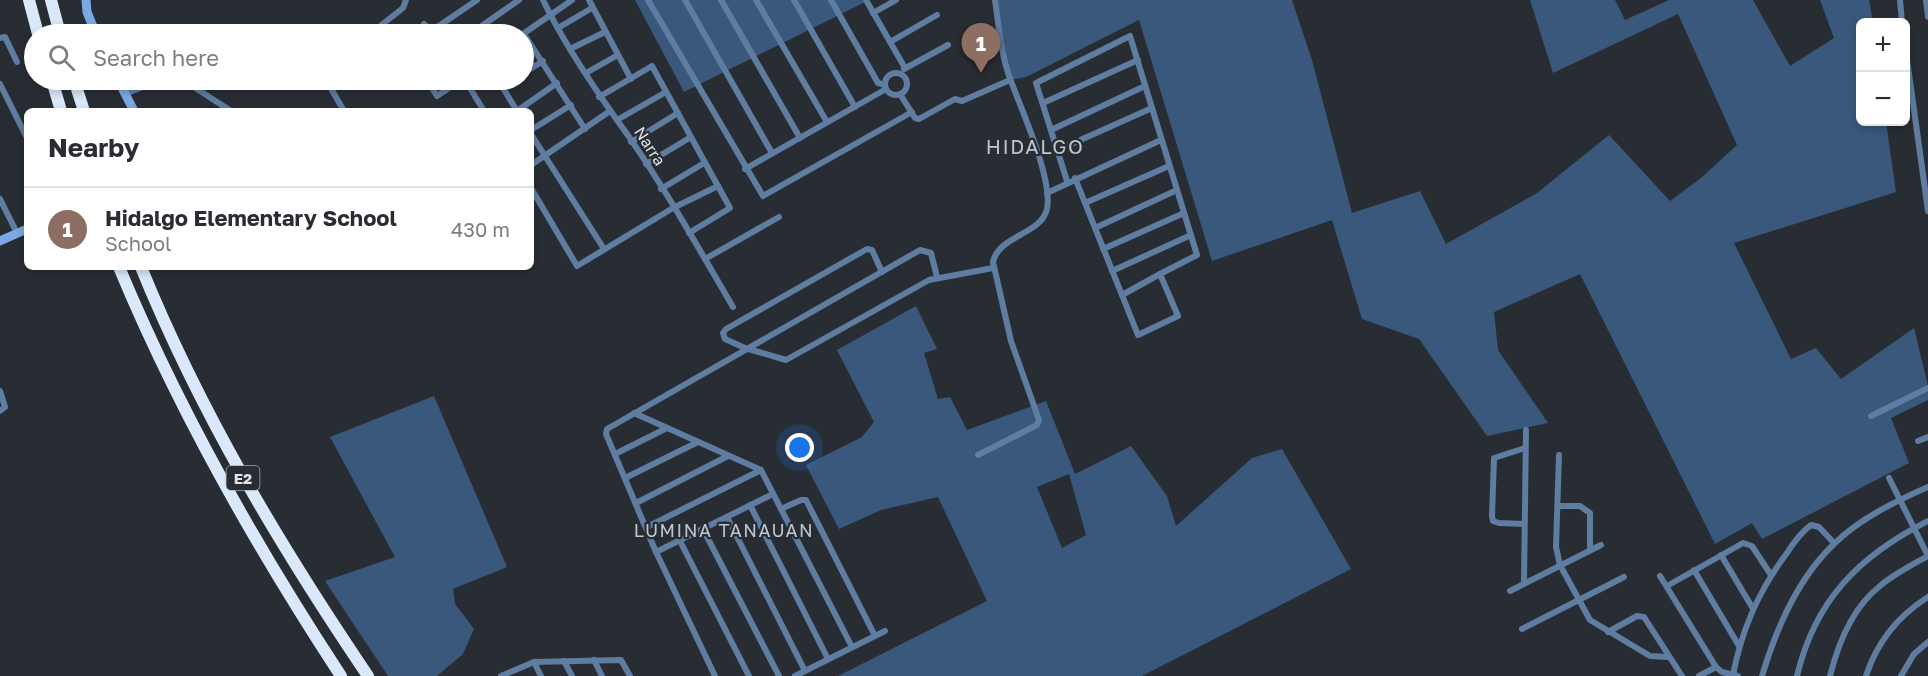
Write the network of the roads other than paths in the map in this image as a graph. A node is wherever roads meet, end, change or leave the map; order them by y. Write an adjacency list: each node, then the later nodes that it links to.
1 (29, 0): 27 (highway)
2 (51, 0): 28 (highway)
3 (86, 0): 29 (street)
4 (406, 0): 30 (street)
5 (477, 0): 31 (street)
6 (519, 0): 32 (street)
7 (543, 0): 24 (street, Narra)
8 (572, 0): 24 (street)
9 (589, 0): 21 (street)
10 (648, 0): 103 (street)
11 (685, 0): 97 (street)
12 (720, 0): 93 (street)
13 (756, 0): 86 (street)
14 (794, 0): 72 (street)
15 (831, 0): 55 (street)
16 (866, 0): 22 (street)
17 (896, 0): 22 (street)
18 (995, 0): 51 (street)
19 (1900, 0): 26 (street)
20 (1926, 0): 25 (street)
21 (592, 8): 34 (street); 35 (street)
22 (873, 13): 37 (street)
23 (937, 15): 37 (street)
24 (551, 16): 33 (street); 34 (street, Narra)
25 (1928, 17)
26 (1902, 18)
27 (35, 24)
28 (57, 24)
29 (92, 24)
30 (383, 24)
31 (444, 24)
32 (484, 24)
33 (534, 27)
34 (558, 27): 40 (street, Narra)
35 (605, 32): 40 (street); 41 (street)
36 (0, 38): 44 (street)
37 (890, 42): 46 (street)
38 (948, 45): 46 (street)
39 (534, 49): 43 (street)
40 (570, 49): 48 (street, Narra)
41 (616, 56): 48 (street); 50 (street)
42 (1138, 60): 54 (street); 70 (street); 70 (street)
43 (543, 61): 45 (street); 52 (street)
44 (18, 62)
45 (534, 67)
46 (905, 68): 49 (street)
47 (1908, 72): 114 (street)
48 (586, 73): 69 (street, Narra)
49 (900, 74): 55 (street); 68 (street)
50 (631, 79): 66 (street); 69 (street)
51 (1010, 80): 83 (street); 110 (street)
52 (557, 83): 71 (street); 80 (street)
53 (0, 84): 90 (street)
54 (1145, 86): 81 (street); 88 (street)
55 (886, 87): 68 (street); 72 (street)
56 (55, 90): 73 (highway)
57 (77, 90): 74 (highway)
58 (123, 90): 67 (street)
59 (135, 90): 67 (street)
60 (198, 90): 76 (street)
61 (332, 90): 77 (street)
62 (433, 90): 63 (street)
63 (447, 90)
64 (470, 90): 78 (street)
65 (504, 90): 79 (street)
66 (666, 92): 84 (street); 85 (street)
67 (125, 94): 75 (street)
68 (900, 94): 83 (street)
69 (599, 97): 82 (street, Narra)
70 (1043, 103): 88 (street)
71 (571, 105): 87 (street); 89 (street)
72 (855, 107): 86 (street)
73 (60, 108)
74 (83, 108)
75 (132, 108)
76 (226, 108)
77 (342, 108)
78 (482, 108)
79 (515, 108)
80 (521, 108)
81 (1152, 108): 94 (street); 96 (street)
82 (610, 111): 85 (street, Narra); 87 (street)
83 (912, 112): 103 (street)
84 (678, 113): 91 (street); 95 (street)
85 (617, 120): 95 (street, Narra)
86 (828, 122): 93 (street)
87 (585, 129): 98 (street)
88 (1051, 129): 96 (street)
89 (534, 130)
90 (24, 132)
91 (691, 137): 100 (street); 101 (street)
92 (534, 138): 98 (street)
93 (800, 138): 97 (street)
94 (1161, 140): 102 (street); 104 (street)
95 (631, 142): 101 (street, Narra)
96 (1058, 150): 105 (street)
97 (772, 153): 103 (street)
98 (544, 156): 99 (street); 123 (street)
99 (534, 163)
100 (704, 163): 106 (street); 107 (street)
101 (646, 164): 107 (street, Narra)
102 (1169, 166): 108 (street); 112 (street)
103 (745, 169)
104 (1075, 178): 105 (street); 112 (street)
105 (1068, 181): 110 (street)
106 (718, 186): 113 (street); 120 (street)
107 (661, 189): 113 (street, Narra)
108 (1177, 190): 115 (street); 117 (street)
109 (534, 193): 123 (street)
110 (1047, 193): 126 (street)
111 (0, 199): 119 (street)
112 (1085, 203): 117 (street)
113 (674, 208): 120 (street, Narra); 123 (street)
114 (1928, 211)
115 (1184, 213): 121 (street); 124 (street)
116 (779, 217): 125 (street)
117 (1095, 228): 124 (street)
118 (24, 230): 119 (street)
119 (17, 233): 122 (street)
120 (689, 233): 125 (street, Narra)
121 (1191, 235): 130 (street); 131 (street)
122 (0, 241)
123 (604, 249)
124 (1103, 249): 130 (street)
125 (705, 259): 134 (street, Narra)
126 (993, 268): 132 (street); 148 (street)
127 (120, 270): 201 (highway, E2)
128 (142, 270): 202 (highway, E2)
129 (882, 272): 132 (street); 135 (street); 135 (street)
130 (1112, 272): 133 (street)
131 (1160, 274): 133 (street); 133 (street)
132 (937, 277): 135 (street)
133 (1122, 295)
134 (733, 307)
135 (745, 348): 139 (street)
136 (1928, 388): 140 (street)
137 (0, 391): 138 (street)
138 (0, 411)
139 (634, 413): 141 (street); 147 (street)
140 (1871, 416)
141 (667, 428): 145 (street); 147 (street)
142 (1526, 430): 146 (street)
143 (1928, 437): 144 (street)
144 (1918, 441)
145 (698, 442): 150 (street); 152 (street)
146 (1526, 448): 163 (street); 163 (street)
147 (615, 454): 152 (street)
148 (978, 455)
149 (1559, 455): 159 (street)
150 (728, 456): 151 (street); 157 (street)
151 (761, 470): 155 (street); 164 (street)
152 (625, 478): 157 (street)
153 (1889, 478): 156 (street)
154 (1928, 487): 156 (street)
155 (773, 494): 158 (street); 160 (street)
156 (1900, 499): 165 (street); 168 (street)
157 (636, 503): 164 (street)
158 (750, 505): 161 (street); 193 (street)
159 (1558, 506): 170 (street); 174 (street)
160 (781, 509): 188 (street); 191 (street)
161 (727, 517): 166 (street); 198 (street)
162 (1928, 521): 165 (street)
163 (1524, 524): 179 (street)
164 (647, 527): 171 (street)
165 (1914, 528): 173 (street); 215 (street)
166 (703, 529): 167 (street); 210 (street)
167 (680, 540): 171 (street); 209 (street)
168 (1834, 543): 176 (street); 214 (street)
169 (1601, 545): 170 (street)
170 (1590, 550): 174 (street)
171 (656, 552): 208 (street)
172 (1721, 555): 175 (street); 176 (street); 184 (street)
173 (1928, 556): 216 (street)
174 (1560, 565): 179 (street); 183 (street)
175 (1694, 570): 180 (street); 190 (street)
176 (1771, 574): 184 (street)
177 (1660, 576): 180 (street)
178 (1624, 577): 183 (street)
179 (1524, 582): 181 (street)
180 (1667, 586): 197 (street)
181 (1510, 591)
182 (1928, 597): 217 (street)
183 (1579, 600): 185 (street); 187 (street)
184 (1752, 607): 190 (street)
185 (1522, 629)
186 (885, 631): 188 (street)
187 (1608, 632): 192 (street); 192 (street)
188 (875, 636): 191 (street)
189 (1928, 642): 218 (street)
190 (1739, 646): 200 (street)
191 (852, 647): 193 (street)
192 (1668, 657): 212 (street)
193 (828, 659): 198 (street)
194 (594, 660): 195 (street); 206 (street); 207 (street)
195 (564, 661): 196 (street); 205 (street)
196 (534, 662): 199 (street); 204 (street)
197 (1716, 667): 200 (street); 213 (street)
198 (805, 671): 211 (street)
199 (510, 674): 203 (street)
200 (1736, 675)
201 (341, 676)
202 (368, 676)
203 (501, 676)
204 (541, 676)
205 (572, 676)
206 (602, 676)
207 (630, 676)
208 (715, 676)
209 (749, 676)
210 (778, 676)
211 (795, 676)
212 (1682, 676)
213 (1699, 676)
214 (1762, 676)
215 (1797, 676)
216 (1830, 676)
217 (1866, 676)
218 (1901, 676)

